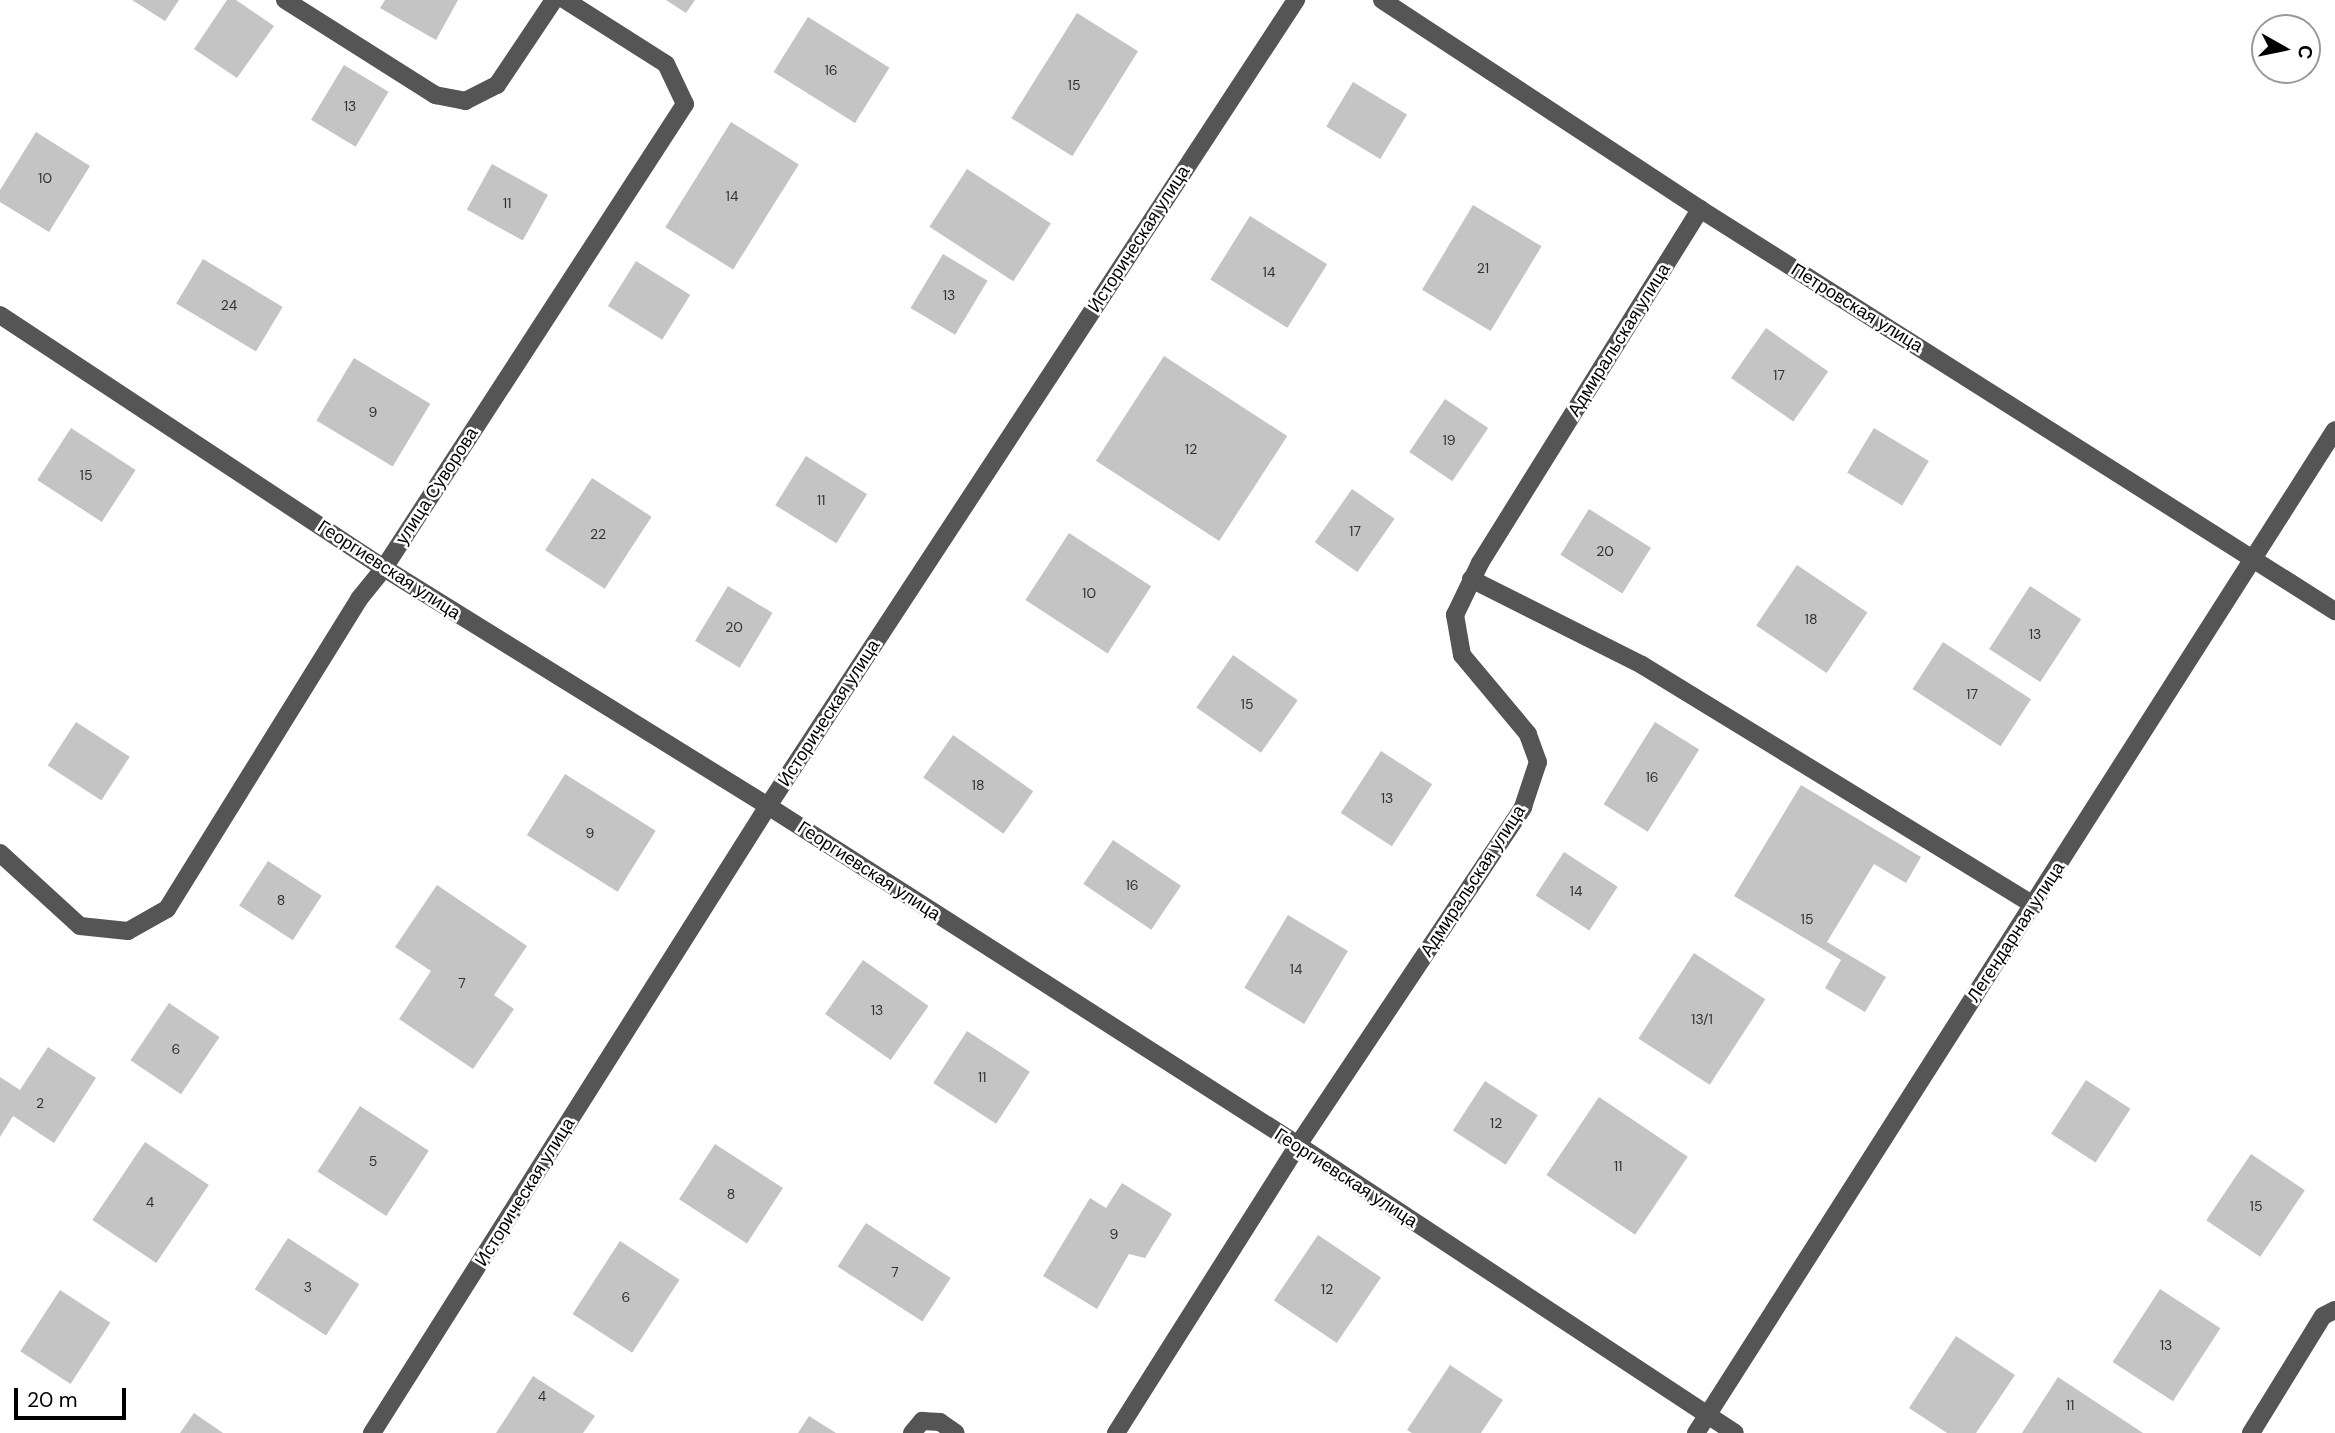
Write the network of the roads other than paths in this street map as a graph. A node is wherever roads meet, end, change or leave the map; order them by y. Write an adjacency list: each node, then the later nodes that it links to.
1 (285, 0): 2 (street)
2 (554, 0)
3 (565, 0): 10 (street, улица Суворова)
4 (1296, 0): 13 (street, Историческая улица)
5 (1382, 0): 6 (street, Петровская улица)
6 (1700, 209): 9 (street, Петровская улица); 11 (street, Адмиральская улица)
7 (0, 315): 10 (street, Георгиевская улица)
8 (2335, 430): 9 (street, Легендарная улица)
9 (2254, 558): 12 (street, Петровская улица); 15 (street, Легендарная улица)
10 (384, 568): 13 (street, Георгиевская улица); 14 (street, улица Суворова)
11 (1471, 579): 15 (street); 16 (street, Адмиральская улица)
12 (2335, 611)
13 (768, 806): 16 (street, Георгиевская улица); 19 (street, Историческая улица)
14 (0, 853)
15 (2034, 905): 18 (street, Легендарная улица)
16 (1298, 1145): 18 (street, Георгиевская улица); 22 (street, Адмиральская улица)
17 (2335, 1310): 25 (street)
18 (1707, 1416): 23 (street, Легендарная улица); 24 (street, Георгиевская улица)
19 (372, 1433)
20 (912, 1433): 21 (street)
21 (956, 1433)
22 (1116, 1433)
23 (1696, 1433)
24 (1735, 1433)
25 (2251, 1433)

